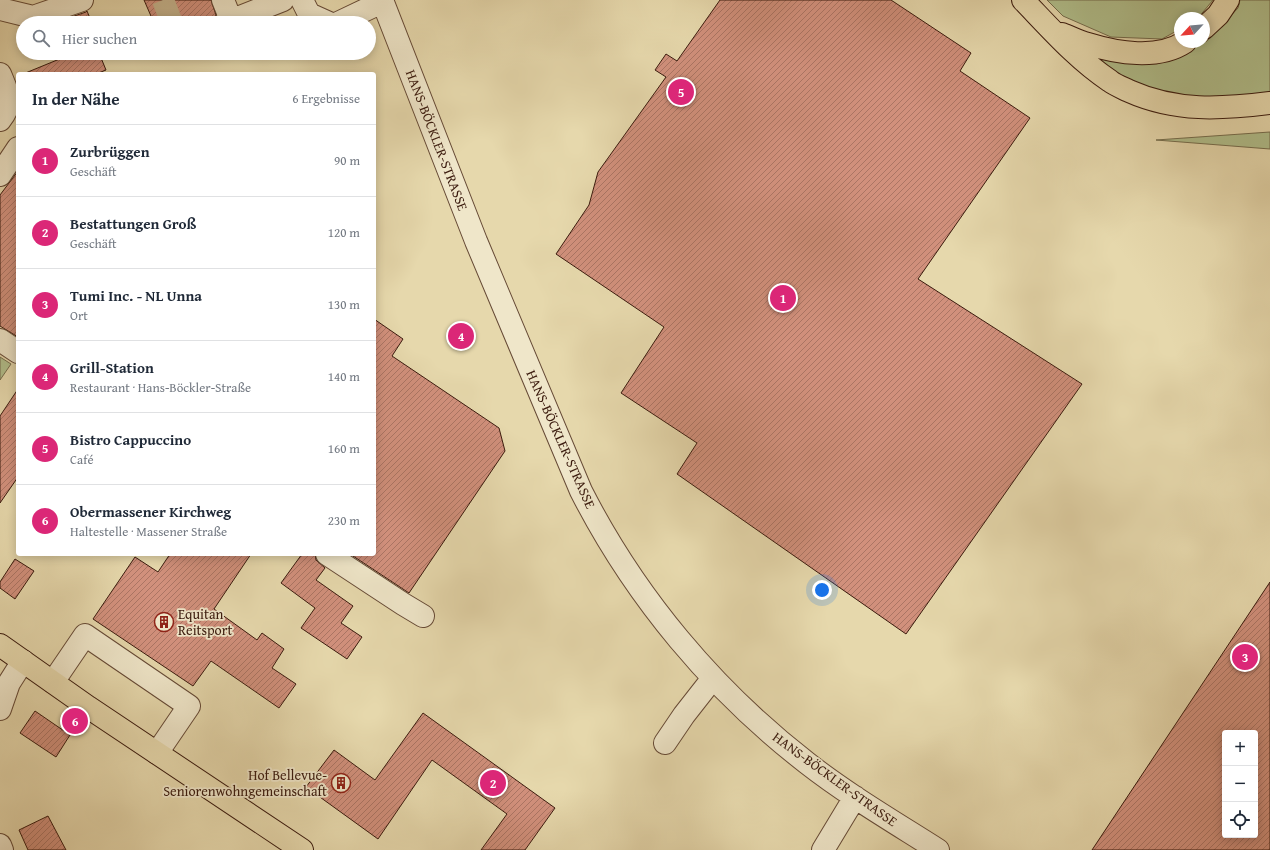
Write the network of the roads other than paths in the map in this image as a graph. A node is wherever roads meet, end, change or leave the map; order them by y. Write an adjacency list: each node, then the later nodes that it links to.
1 (82, 0): 10 (street)
2 (223, 0): 11 (street)
3 (283, 0): 12 (street)
4 (302, 0): 13 (street)
5 (1023, 0): 16 (main road)
6 (1228, 0): 15 (main road)
7 (382, 1): 14 (street); 29 (street, HANS-BÖCKLER-STRASSE)
8 (0, 9): 9 (street)
9 (29, 16)
10 (36, 16)
11 (227, 16)
12 (243, 16)
13 (314, 16)
14 (352, 16)
15 (1210, 22)
16 (1051, 29): 17 (main road); 19 (main road)
17 (1174, 47)
18 (0, 74): 20 (street)
19 (1270, 103)
20 (0, 120)
21 (16, 151): 22 (street)
22 (0, 175)
23 (0, 340): 24 (street)
24 (16, 351)
25 (330, 556): 26 (street)
26 (423, 616)
27 (0, 645): 28 (main road)
28 (23, 661): 30 (main road); 31 (street)
29 (713, 678): 32 (street); 34 (street, HANS-BÖCKLER-STRASSE)
30 (53, 682): 33 (main road); 33 (street)
31 (0, 709)
32 (665, 743)
33 (157, 753): 37 (main road)
34 (855, 796): 38 (street); 39 (street, HANS-BÖCKLER-STRASSE)
35 (0, 845): 36 (street)
36 (2, 850)
37 (302, 850)
38 (823, 850)
39 (938, 850)

